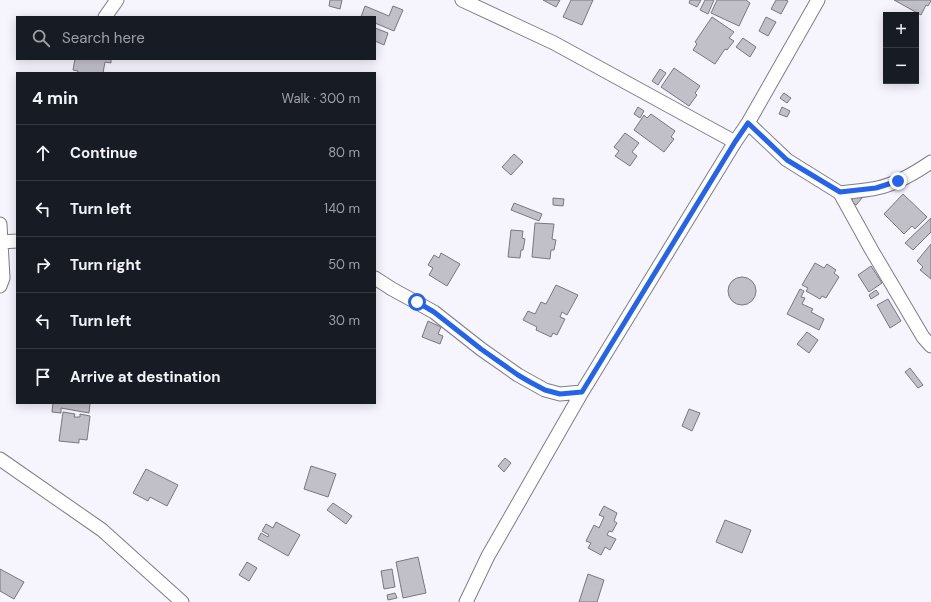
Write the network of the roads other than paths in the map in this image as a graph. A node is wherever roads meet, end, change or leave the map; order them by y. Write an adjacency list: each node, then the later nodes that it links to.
1 (117, 0): 4 (street)
2 (462, 0): 6 (street)
3 (818, 0): 5 (street)
4 (106, 16)
5 (748, 123): 6 (street); 8 (street)
6 (735, 142): 15 (street)
7 (931, 162): 8 (street)
8 (840, 192): 14 (street)
9 (0, 224): 11 (street)
10 (16, 241): 11 (street)
11 (1, 242): 13 (street)
12 (376, 279): 15 (street)
13 (0, 286)
14 (931, 346)
15 (582, 392): 18 (street)
16 (0, 459): 17 (street)
17 (182, 602)
18 (466, 602)

